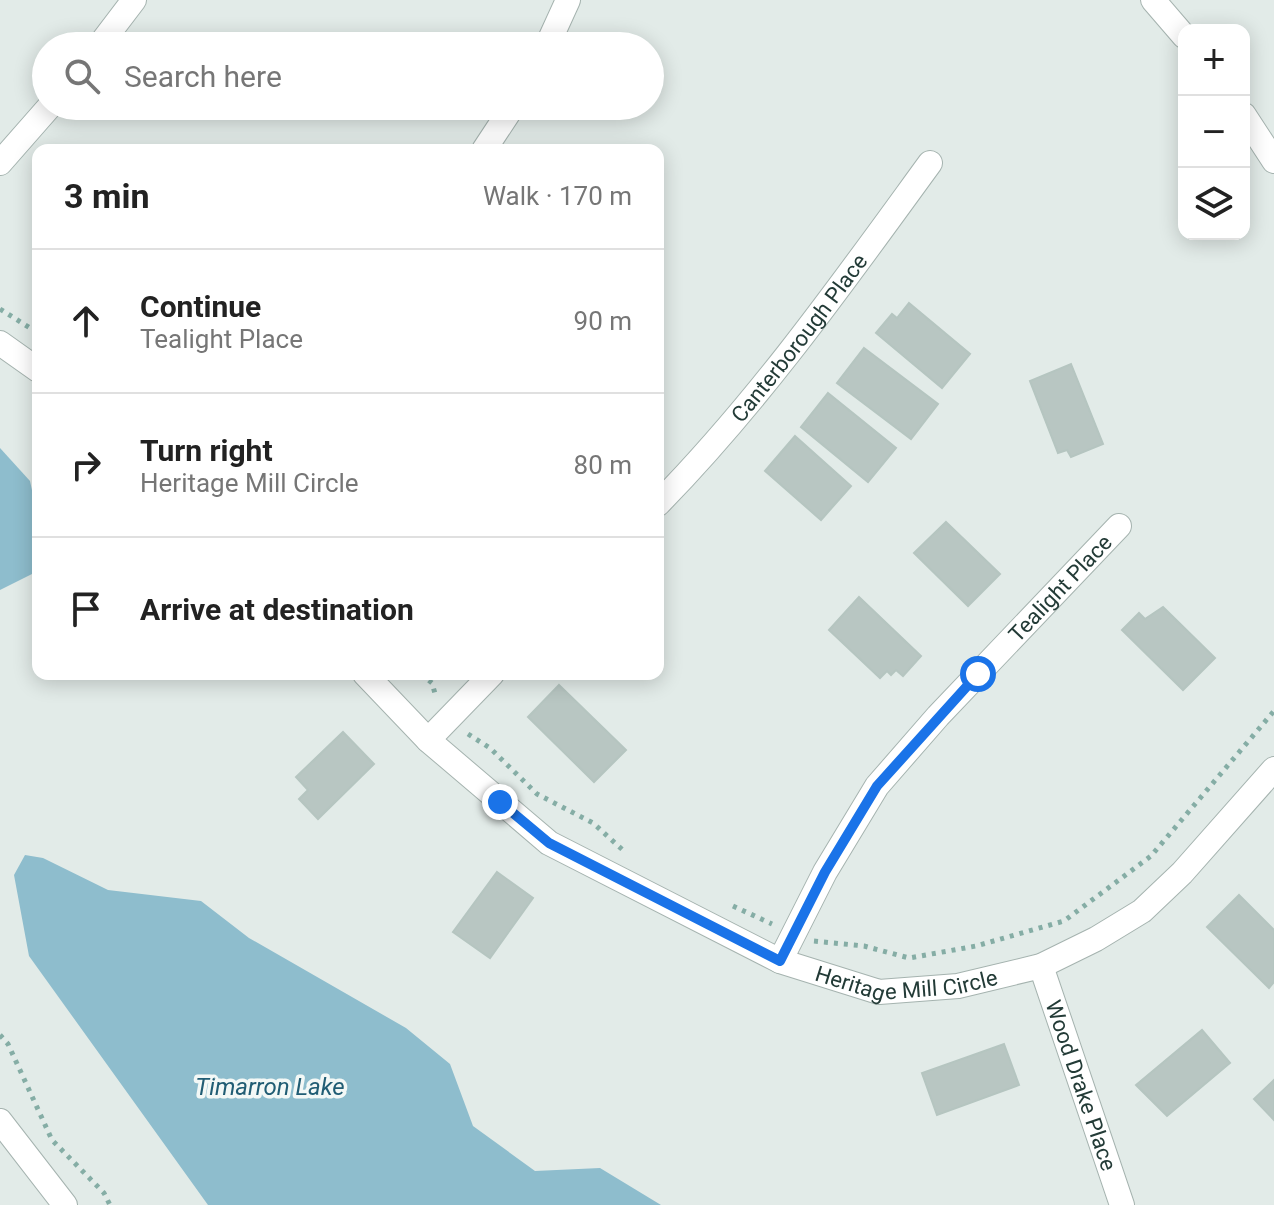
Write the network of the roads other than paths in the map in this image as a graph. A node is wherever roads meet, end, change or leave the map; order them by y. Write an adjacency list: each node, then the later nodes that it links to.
1 (134, 0): 5 (street)
2 (568, 0): 6 (street)
3 (1153, 0): 4 (street)
4 (1178, 29)
5 (110, 32)
6 (553, 32)
7 (38, 120): 12 (street)
8 (504, 120): 10 (street)
9 (1250, 124): 11 (street)
10 (488, 144)
11 (1274, 161)
12 (0, 163)
13 (930, 163): 16 (street, Canterborough Place)
14 (0, 343): 15 (street)
15 (32, 366)
16 (664, 498)
17 (1119, 526): 22 (street, Tealight Place)
18 (371, 680): 20 (street, Heritage Mill Circle)
19 (486, 680): 20 (street)
20 (428, 740): 22 (street, Heritage Mill Circle)
21 (1274, 769): 23 (street, Heritage Mill Circle)
22 (780, 961): 23 (street, Heritage Mill Circle)
23 (1041, 966): 26 (street, Wood Drake Place)
24 (0, 1121): 25 (street)
25 (65, 1205)
26 (1122, 1205)

